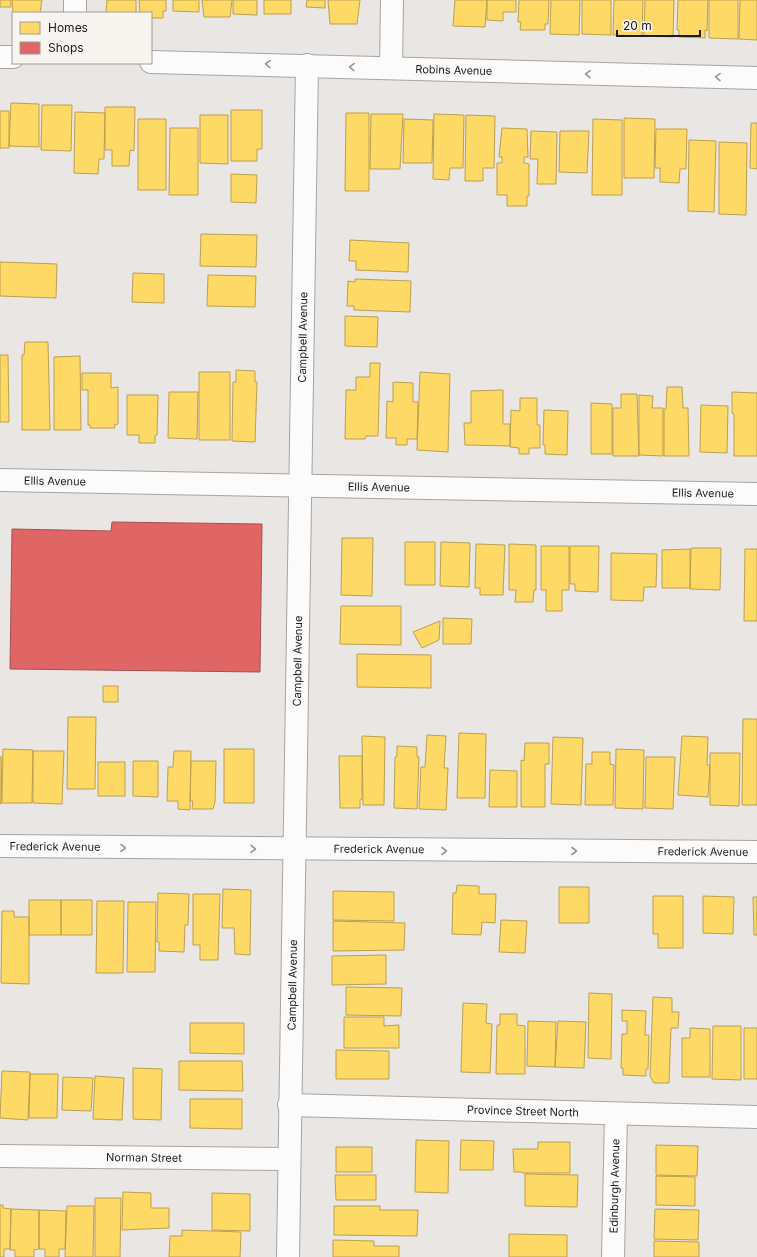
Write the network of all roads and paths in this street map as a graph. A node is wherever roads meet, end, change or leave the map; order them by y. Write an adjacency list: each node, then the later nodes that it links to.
1 (75, 0): 3 (street)
2 (392, 0): 8 (street)
3 (75, 12)
4 (0, 57): 5 (street)
5 (12, 58)
6 (152, 62): 7 (street, Robins Avenue, one-way to 6)
7 (307, 65): 8 (street, Robins Avenue, one-way to 7); 11 (street, Campbell Avenue)
8 (391, 68): 9 (street, Robins Avenue, one-way to 8)
9 (757, 78)
10 (0, 480): 11 (street, Ellis Avenue)
11 (301, 484): 12 (street, Ellis Avenue); 14 (street, Campbell Avenue)
12 (757, 494)
13 (0, 846): 14 (street, Frederick Avenue, one-way to 14)
14 (293, 850): 15 (street, Frederick Avenue, one-way to 15); 16 (street, Campbell Avenue)
15 (757, 852)
16 (289, 1105): 17 (street, Province Street North); 20 (street, Campbell Avenue)
17 (616, 1114): 18 (street, Province Street North); 22 (street, Edinburgh Avenue)
18 (757, 1117)
19 (0, 1156): 20 (street, Norman Street)
20 (289, 1158): 21 (street, Campbell Avenue)
21 (288, 1257)
22 (613, 1257)

